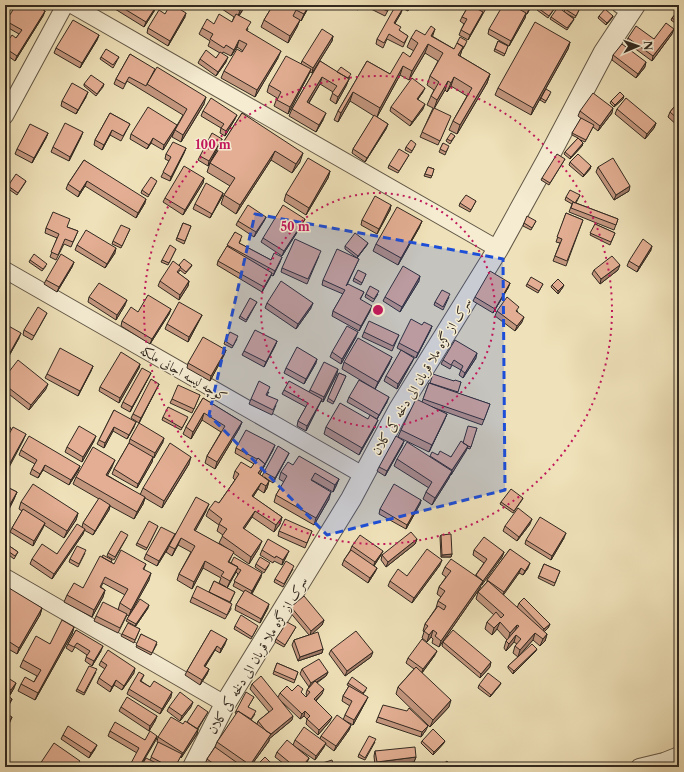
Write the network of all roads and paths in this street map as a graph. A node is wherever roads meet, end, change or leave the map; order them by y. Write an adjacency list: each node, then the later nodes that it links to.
1 (65, 5): 4 (street)
2 (72, 5): 5 (street)
3 (629, 7): 5 (street, سرک از گزه ملا قربان الی دلخه کی کلان)
4 (5, 116)
5 (498, 249): 7 (street, سرک از گزه ملا قربان الی دلخه کی کلان)
6 (5, 270): 7 (street, کوچه لیسه اجانی ملکه)
7 (363, 475): 9 (street, سرک از گزه ملا قربان الی دلخه کی کلان)
8 (5, 577): 9 (street)
9 (225, 704): 11 (street, سرک از گزه ملا قربان الی دلخه کی کلان)
10 (679, 754): 12 (street)
11 (193, 767)
12 (639, 767)

